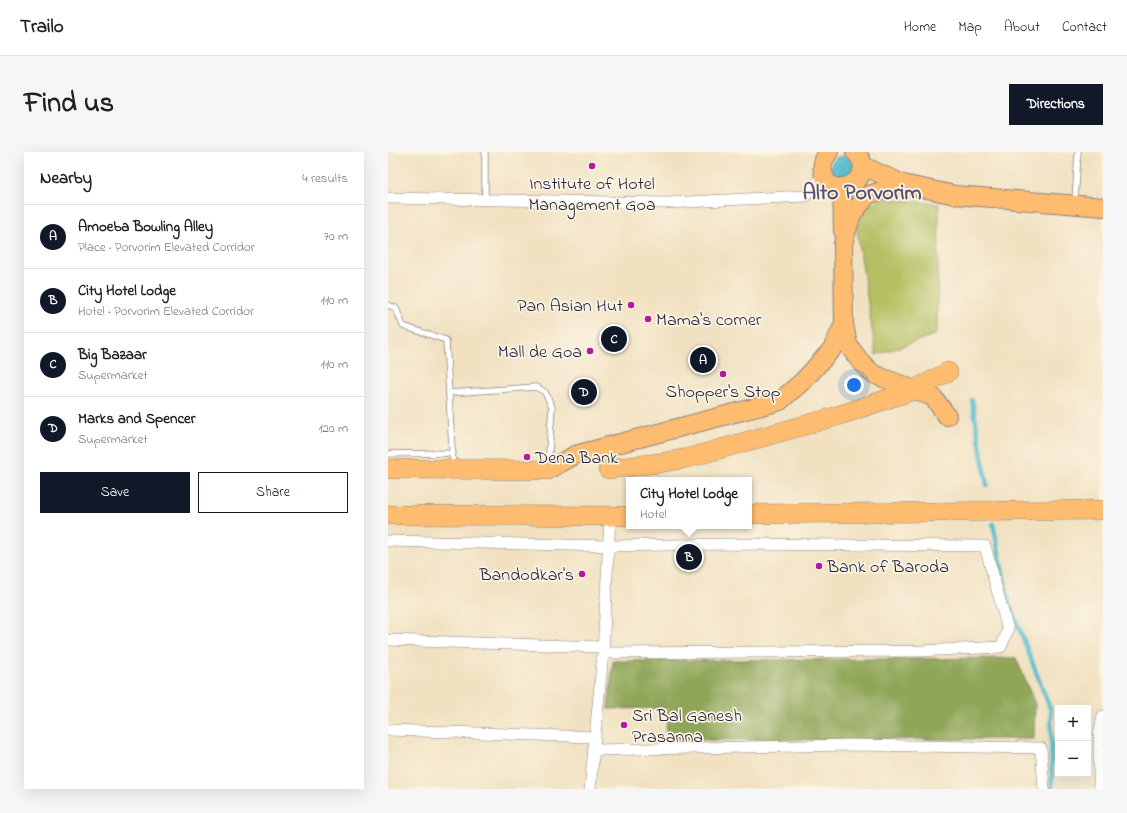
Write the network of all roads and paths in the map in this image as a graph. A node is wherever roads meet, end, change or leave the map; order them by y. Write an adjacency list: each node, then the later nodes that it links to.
1 (485, 152): 9 (lane)
2 (829, 152): 5 (main road)
3 (1078, 152): 10 (lane)
4 (859, 159): 6 (main road); 7 (main road)
5 (824, 175): 7 (main road); 9 (street)
6 (903, 184): 10 (main road); 12 (main road)
7 (842, 187): 12 (main road)
8 (388, 198): 9 (street)
9 (485, 200)
10 (1074, 205): 11 (main road)
11 (1103, 207)
12 (843, 244): 14 (main road)
13 (388, 305): 17 (lane)
14 (844, 324): 16 (main road); 23 (main road)
15 (948, 372): 16 (highway)
16 (914, 390): 18 (main road); 22 (highway)
17 (449, 393): 20 (lane); 23 (lane)
18 (947, 416)
19 (388, 454): 20 (lane)
20 (453, 461): 21 (highway); 23 (highway)
21 (388, 469)
22 (608, 469)
23 (548, 470)
24 (1103, 510): 25 (highway)
25 (752, 514)
26 (388, 515): 27 (highway)
27 (610, 516): 28 (highway); 30 (street)
28 (626, 516)
29 (388, 541): 30 (street)
30 (609, 546): 32 (street); 32 (street)
31 (388, 640): 32 (street)
32 (603, 650): 36 (street)
33 (1103, 716): 35 (street)
34 (388, 730): 36 (street)
35 (1101, 734): 40 (street)
36 (595, 737): 37 (street)
37 (594, 750): 38 (street); 39 (street)
38 (590, 789)
39 (1044, 789)
40 (1099, 789)

